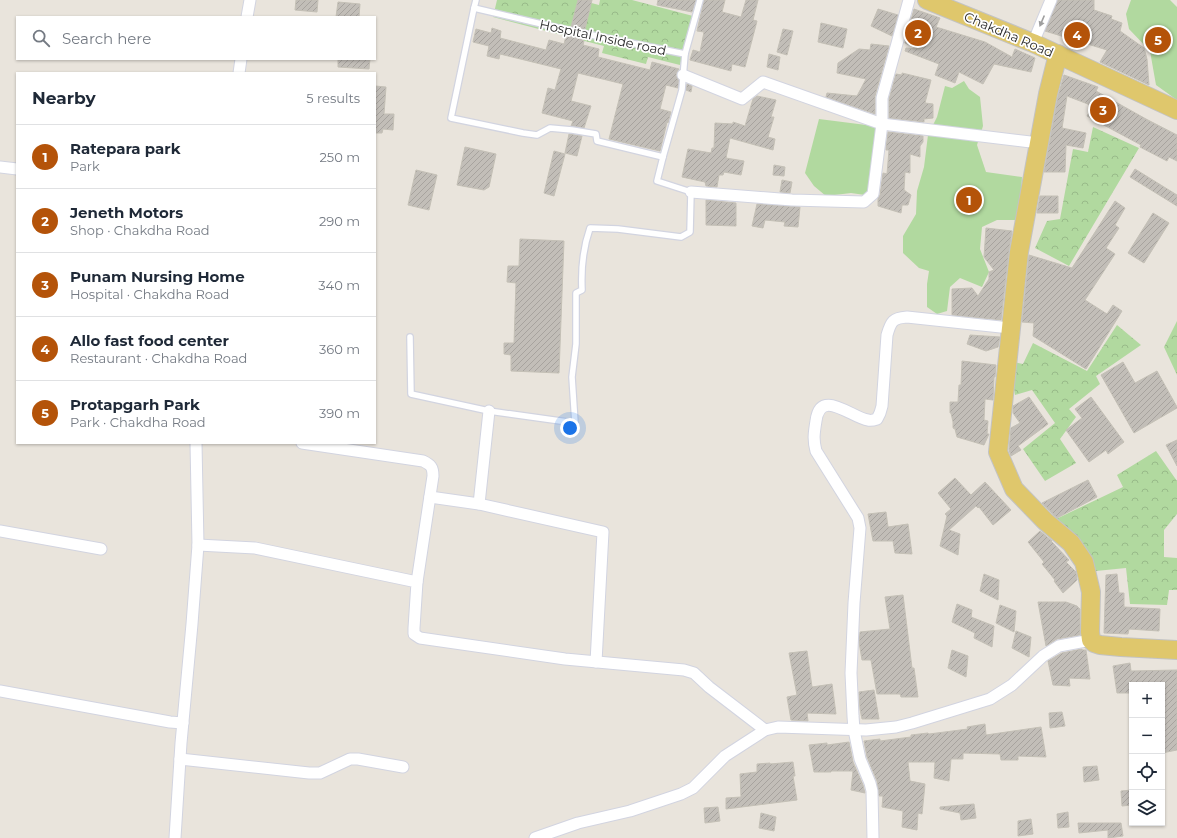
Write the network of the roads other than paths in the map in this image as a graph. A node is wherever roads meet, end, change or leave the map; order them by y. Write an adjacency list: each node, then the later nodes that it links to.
1 (250, 0): 8 (street)
2 (476, 0): 7 (lane)
3 (700, 0): 10 (lane, Hospital Inside road)
4 (909, 0): 16 (street)
5 (927, 0): 9 (main road, Chakdha Road)
6 (1051, 0): 9 (street, one-way to 9)
7 (474, 8): 10 (lane, Hospital Inside road); 18 (lane)
8 (247, 16)
9 (1033, 43): 11 (main road, Chakdha Road)
10 (685, 54): 14 (lane)
11 (1058, 54): 15 (main road, Chakdha Road); 17 (main road)
12 (241, 60): 13 (street)
13 (239, 72)
14 (683, 75): 16 (street); 18 (lane)
15 (1177, 110)
16 (882, 124): 17 (street); 21 (street)
17 (1039, 143): 22 (main road)
18 (663, 157): 21 (lane)
19 (0, 166): 20 (street)
20 (16, 169)
21 (692, 192): 24 (lane)
22 (1010, 328): 33 (main road); 39 (street)
23 (410, 337): 24 (lane)
24 (489, 410): 28 (street)
25 (196, 444): 30 (street)
26 (309, 444): 27 (street)
27 (430, 497): 28 (street); 32 (street)
28 (479, 504): 35 (street)
29 (0, 531): 31 (street)
30 (198, 545): 32 (street); 37 (street)
31 (101, 549)
32 (417, 582): 35 (street)
33 (1091, 640): 34 (main road); 39 (street)
34 (1177, 650)
35 (596, 662): 38 (street)
36 (0, 691): 37 (street)
37 (183, 723): 40 (street)
38 (765, 730): 39 (street); 43 (street)
39 (854, 730): 44 (street)
40 (180, 759): 41 (street); 42 (street)
41 (403, 767)
42 (175, 838)
43 (535, 838)
44 (873, 838)

